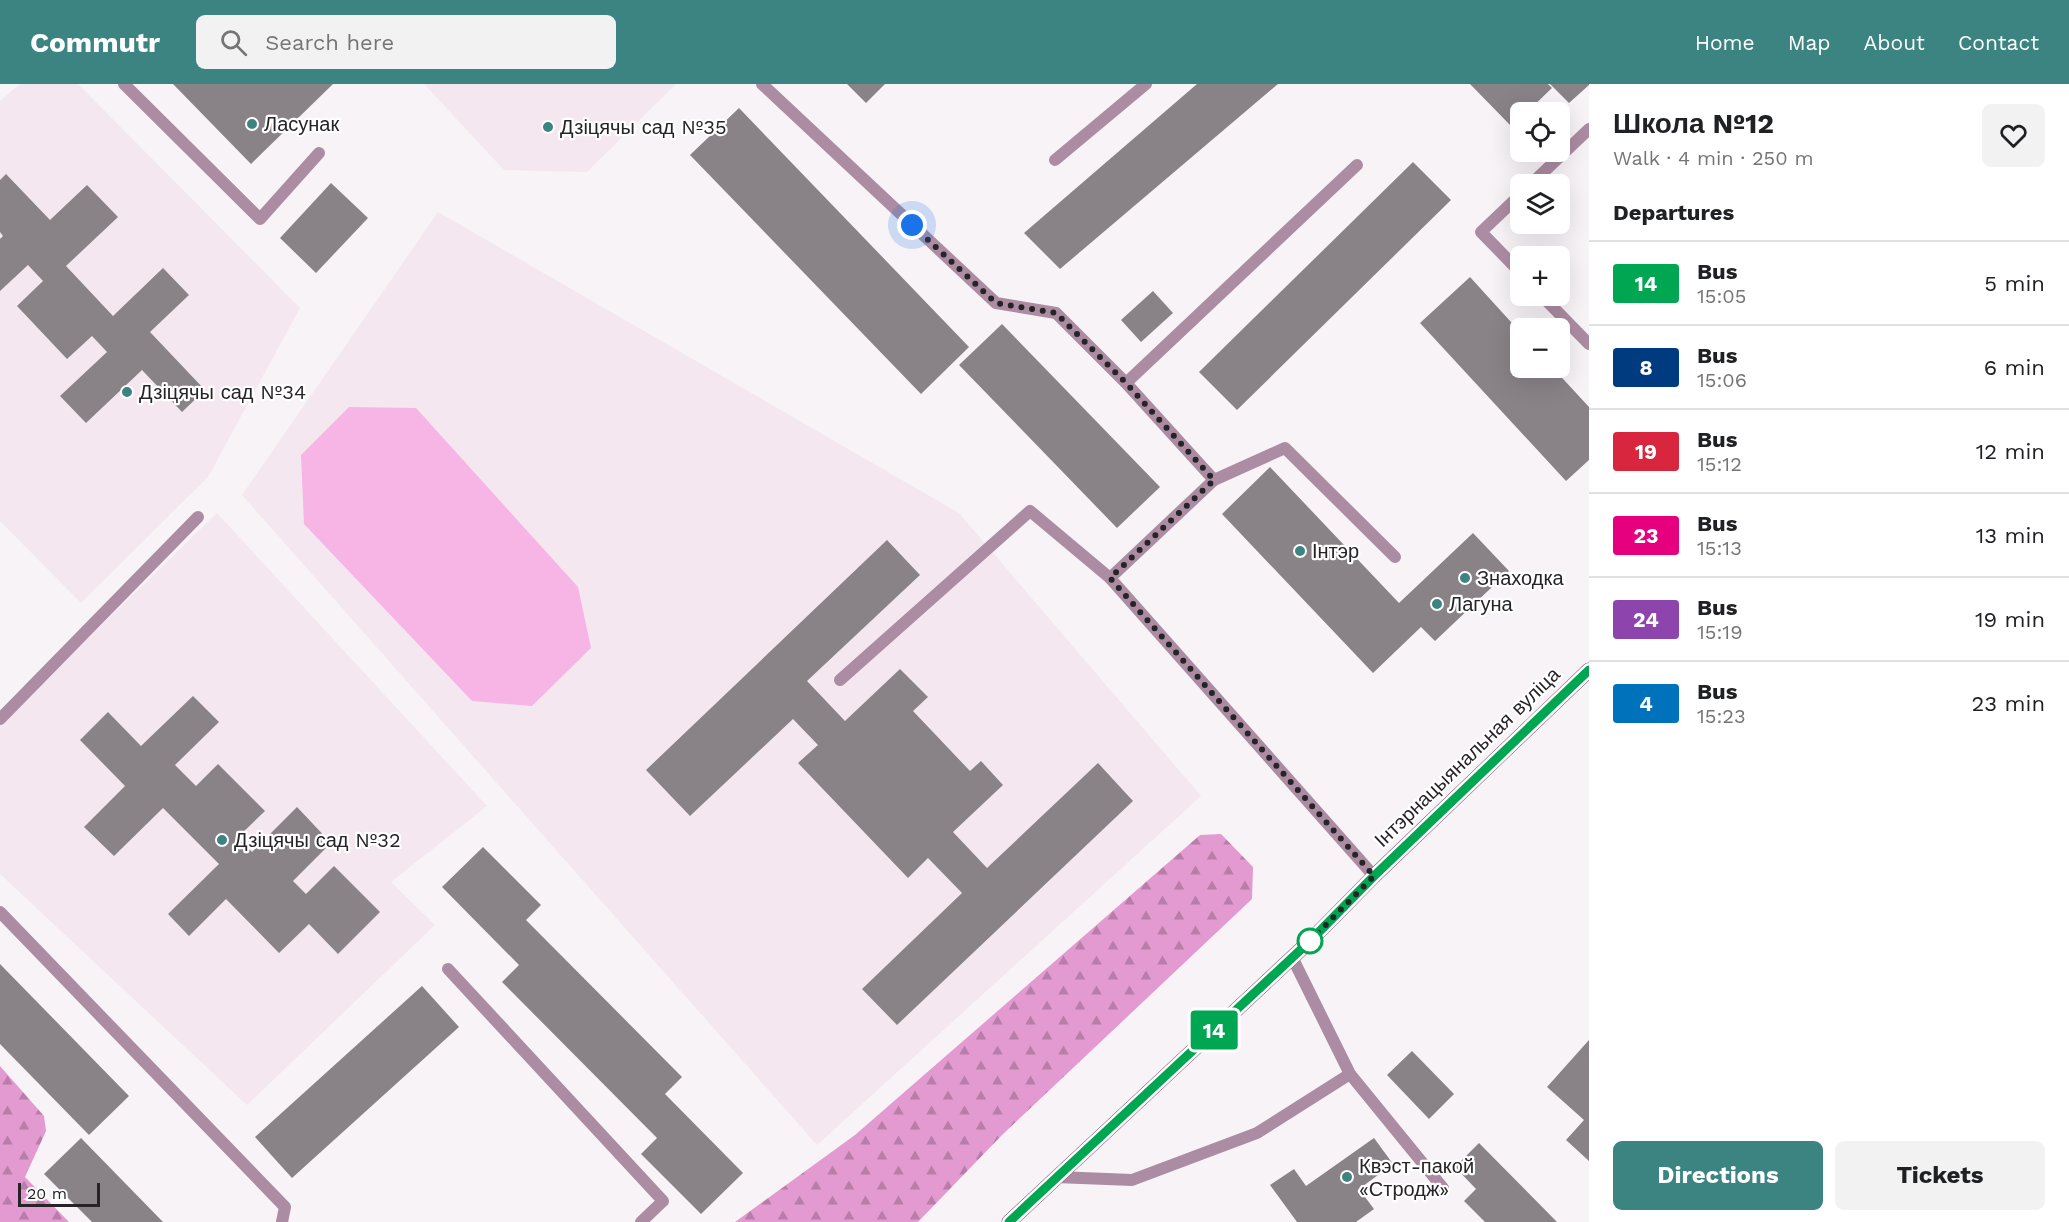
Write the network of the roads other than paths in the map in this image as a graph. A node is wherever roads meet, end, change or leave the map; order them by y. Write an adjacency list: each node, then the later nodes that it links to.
1 (124, 84): 5 (lane)
2 (762, 84): 13 (lane)
3 (1146, 84): 6 (lane)
4 (1589, 129): 8 (lane)
5 (319, 153)
6 (1055, 160)
7 (1357, 165): 13 (lane)
8 (1542, 174)
9 (1510, 204): 10 (lane)
10 (1510, 262)
11 (1552, 306): 12 (lane)
12 (1589, 344)
13 (1126, 383): 14 (lane)
14 (1214, 480): 16 (lane); 17 (lane)
15 (198, 517): 20 (lane)
16 (1395, 557)
17 (1110, 578): 19 (lane); 21 (lane)
18 (1589, 670): 21 (main road, Інтэрнацыянальная вуліца)
19 (840, 680)
20 (0, 719)
21 (1374, 876): 23 (main road, Інтэрнацыянальная вуліца)
22 (0, 912): 28 (lane)
23 (1292, 957): 25 (lane); 26 (main road, Інтэрнацыянальная вуліца)
24 (448, 969): 29 (lane)
25 (1350, 1074): 26 (lane); 27 (lane)
26 (1056, 1177): 30 (main road, Інтэрнацыянальная вуліца)
27 (1443, 1188)
28 (282, 1222)
29 (641, 1222)
30 (1009, 1222)

